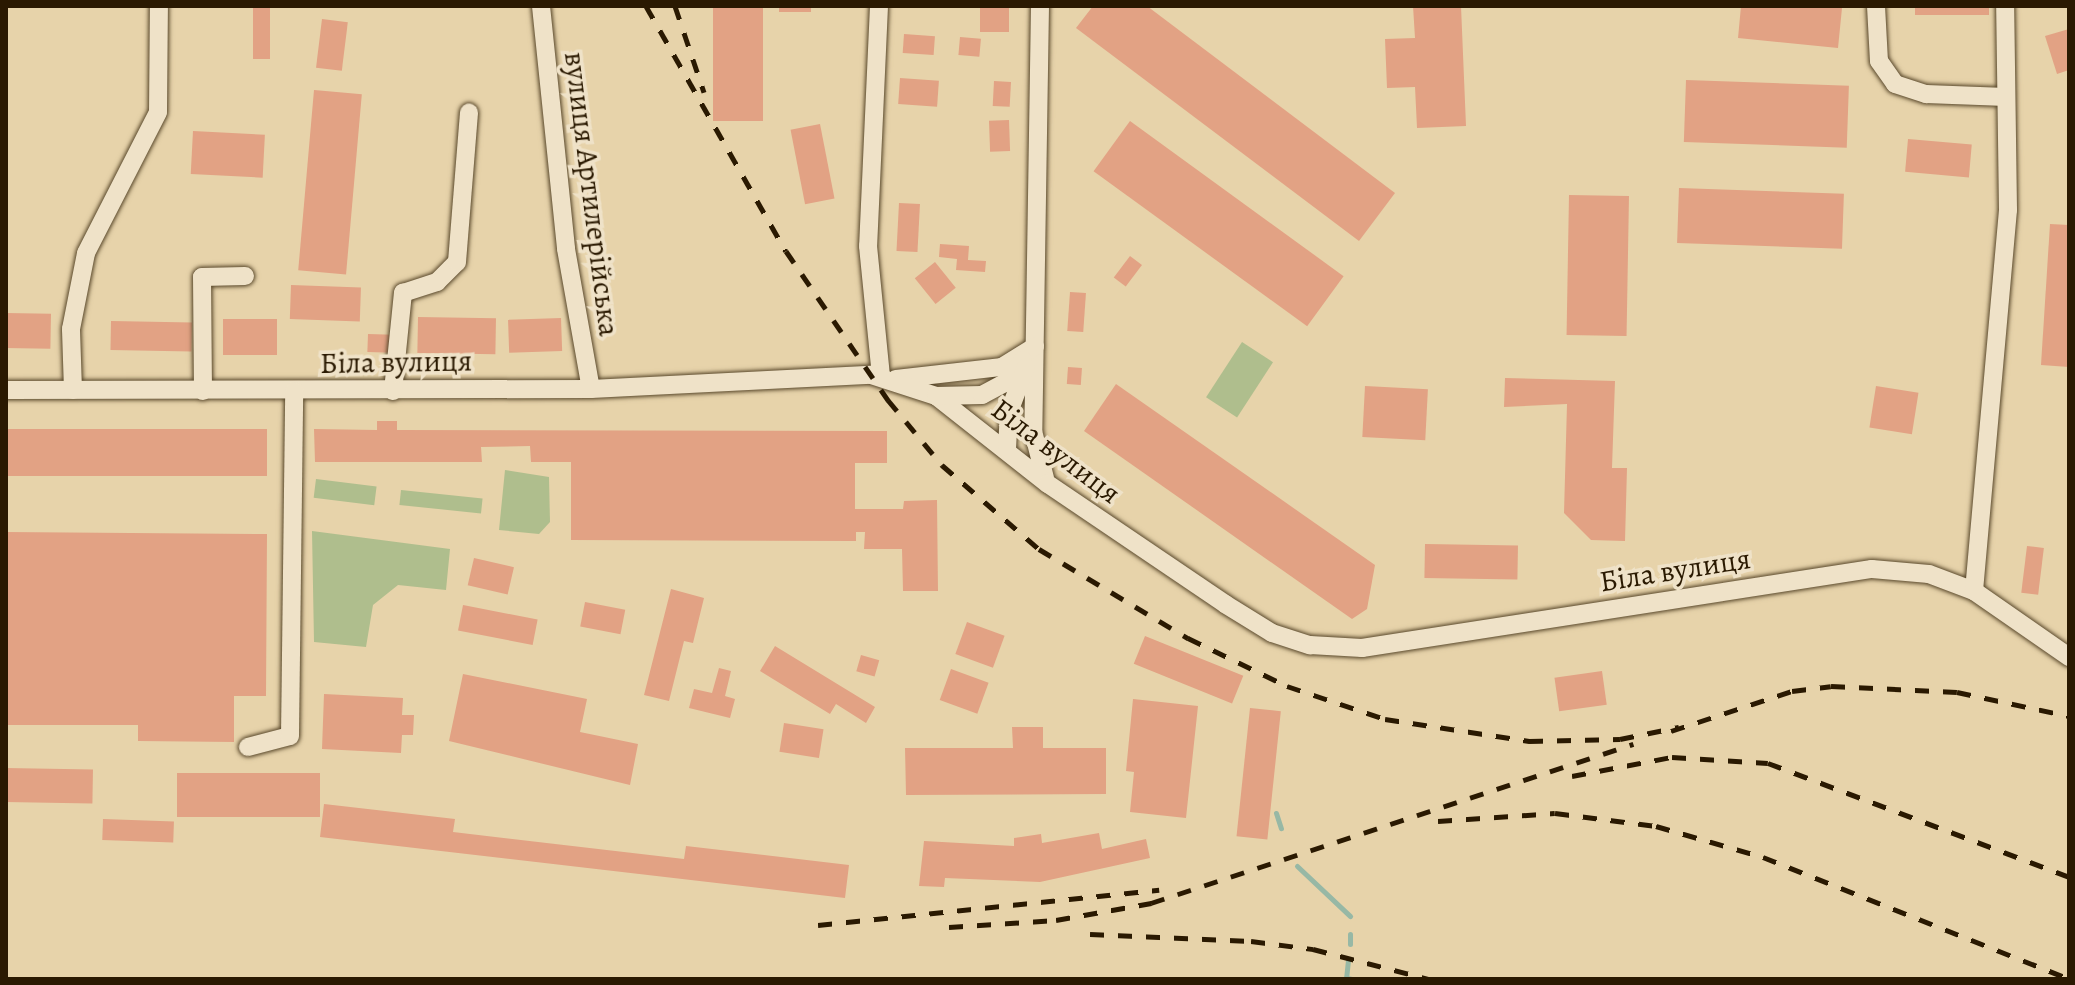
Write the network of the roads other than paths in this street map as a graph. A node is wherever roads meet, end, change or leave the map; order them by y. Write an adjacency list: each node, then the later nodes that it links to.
1 (159, 6): 14 (street)
2 (541, 6): 12 (street, вулиця Артилерійська)
3 (879, 6): 11 (street)
4 (1040, 6): 10 (street)
5 (1876, 6): 7 (street)
6 (2005, 6): 7 (street)
7 (2006, 97): 21 (street)
8 (469, 112): 17 (street)
9 (245, 276): 15 (street)
10 (1035, 346): 11 (street); 18 (street); 19 (street); 20 (street)
11 (886, 378): 12 (street, Біла вулиця); 18 (street, Біла вулиця)
12 (591, 389): 17 (street, Біла вулиця)
13 (6, 390): 14 (street, Біла вулиця)
14 (73, 390): 15 (street, Біла вулиця)
15 (203, 391): 16 (street, Біла вулиця)
16 (294, 391): 17 (street, Біла вулиця); 23 (street)
17 (393, 391)
18 (936, 396): 19 (street, Біла вулиця)
19 (1007, 449): 20 (street, Біла вулиця)
20 (1048, 484): 21 (street, Біла вулиця)
21 (1974, 591): 22 (street, Біла вулиця)
22 (2069, 657)
23 (248, 747)

